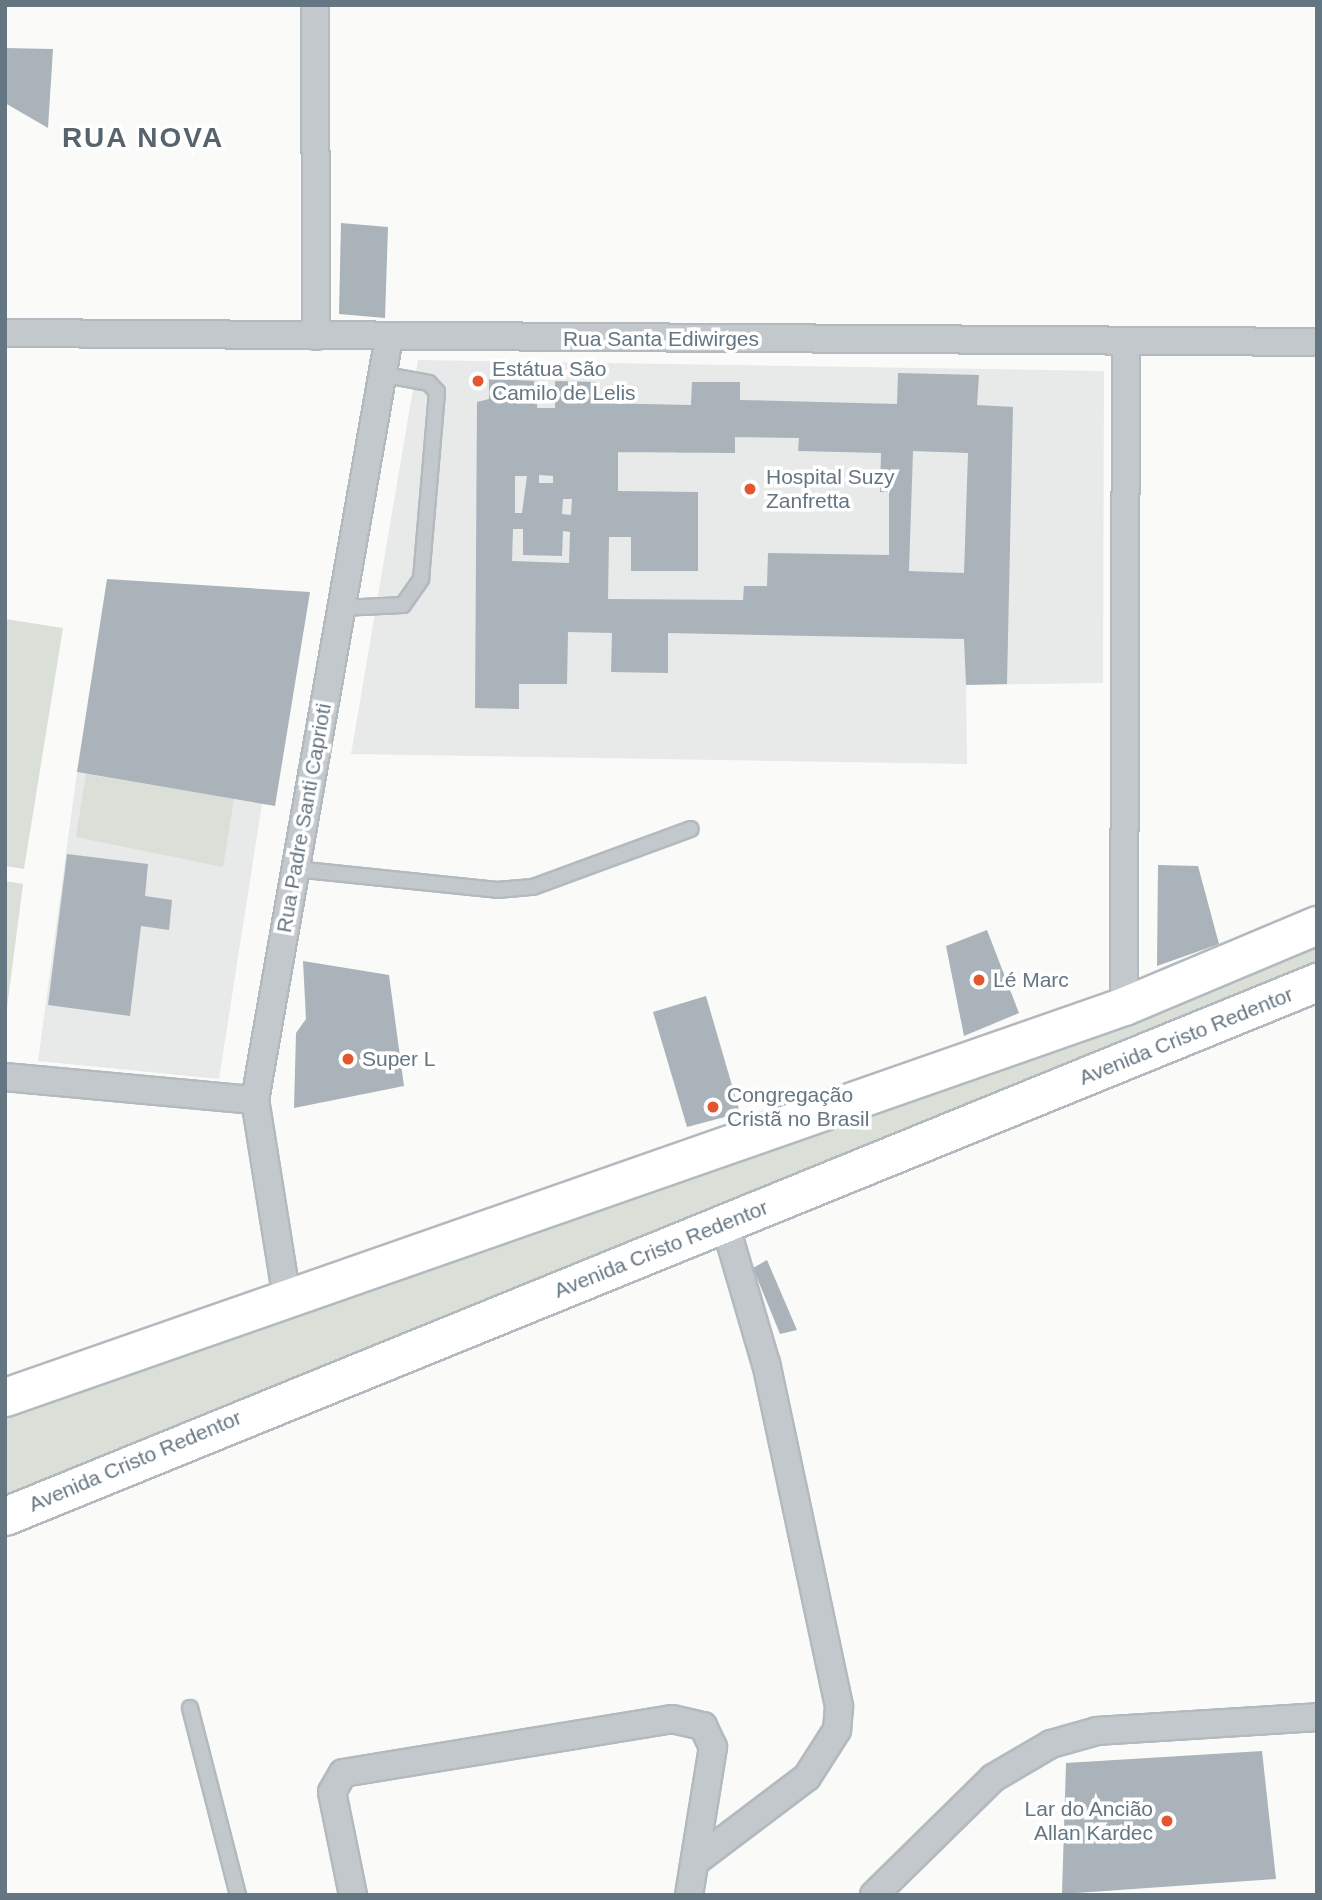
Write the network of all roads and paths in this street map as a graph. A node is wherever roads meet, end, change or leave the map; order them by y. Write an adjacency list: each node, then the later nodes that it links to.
1 (315, 5): 3 (street)
2 (5, 334): 3 (street, Rua Santa Ediwirges)
3 (316, 336): 4 (street, Rua Santa Ediwirges)
4 (389, 337): 5 (street, Rua Santa Ediwirges); 7 (street, Rua Padre Santi Caprioti)
5 (1126, 342): 6 (street, Rua Santa Ediwirges); 13 (street)
6 (1317, 342)
7 (380, 374): 8 (street, Rua Padre Santi Caprioti); 8 (lane)
8 (341, 608): 10 (street, Rua Padre Santi Caprioti)
9 (691, 829): 10 (lane)
10 (295, 869): 15 (street, Rua Padre Santi Caprioti)
11 (1317, 925): 13 (main road)
12 (1317, 982): 16 (main road, Avenida Cristo Redentor)
13 (1124, 1006): 17 (main road)
14 (5, 1077): 15 (street)
15 (255, 1100): 17 (street, Rua Padre Santi Caprioti)
16 (725, 1224): 19 (main road, Avenida Cristo Redentor); 22 (street)
17 (287, 1299): 18 (main road)
18 (5, 1397)
19 (5, 1516)
20 (190, 1708): 23 (lane)
21 (1317, 1717): 26 (street)
22 (696, 1861): 24 (street); 25 (street)
23 (238, 1895)
24 (353, 1895)
25 (689, 1895)
26 (874, 1895)

